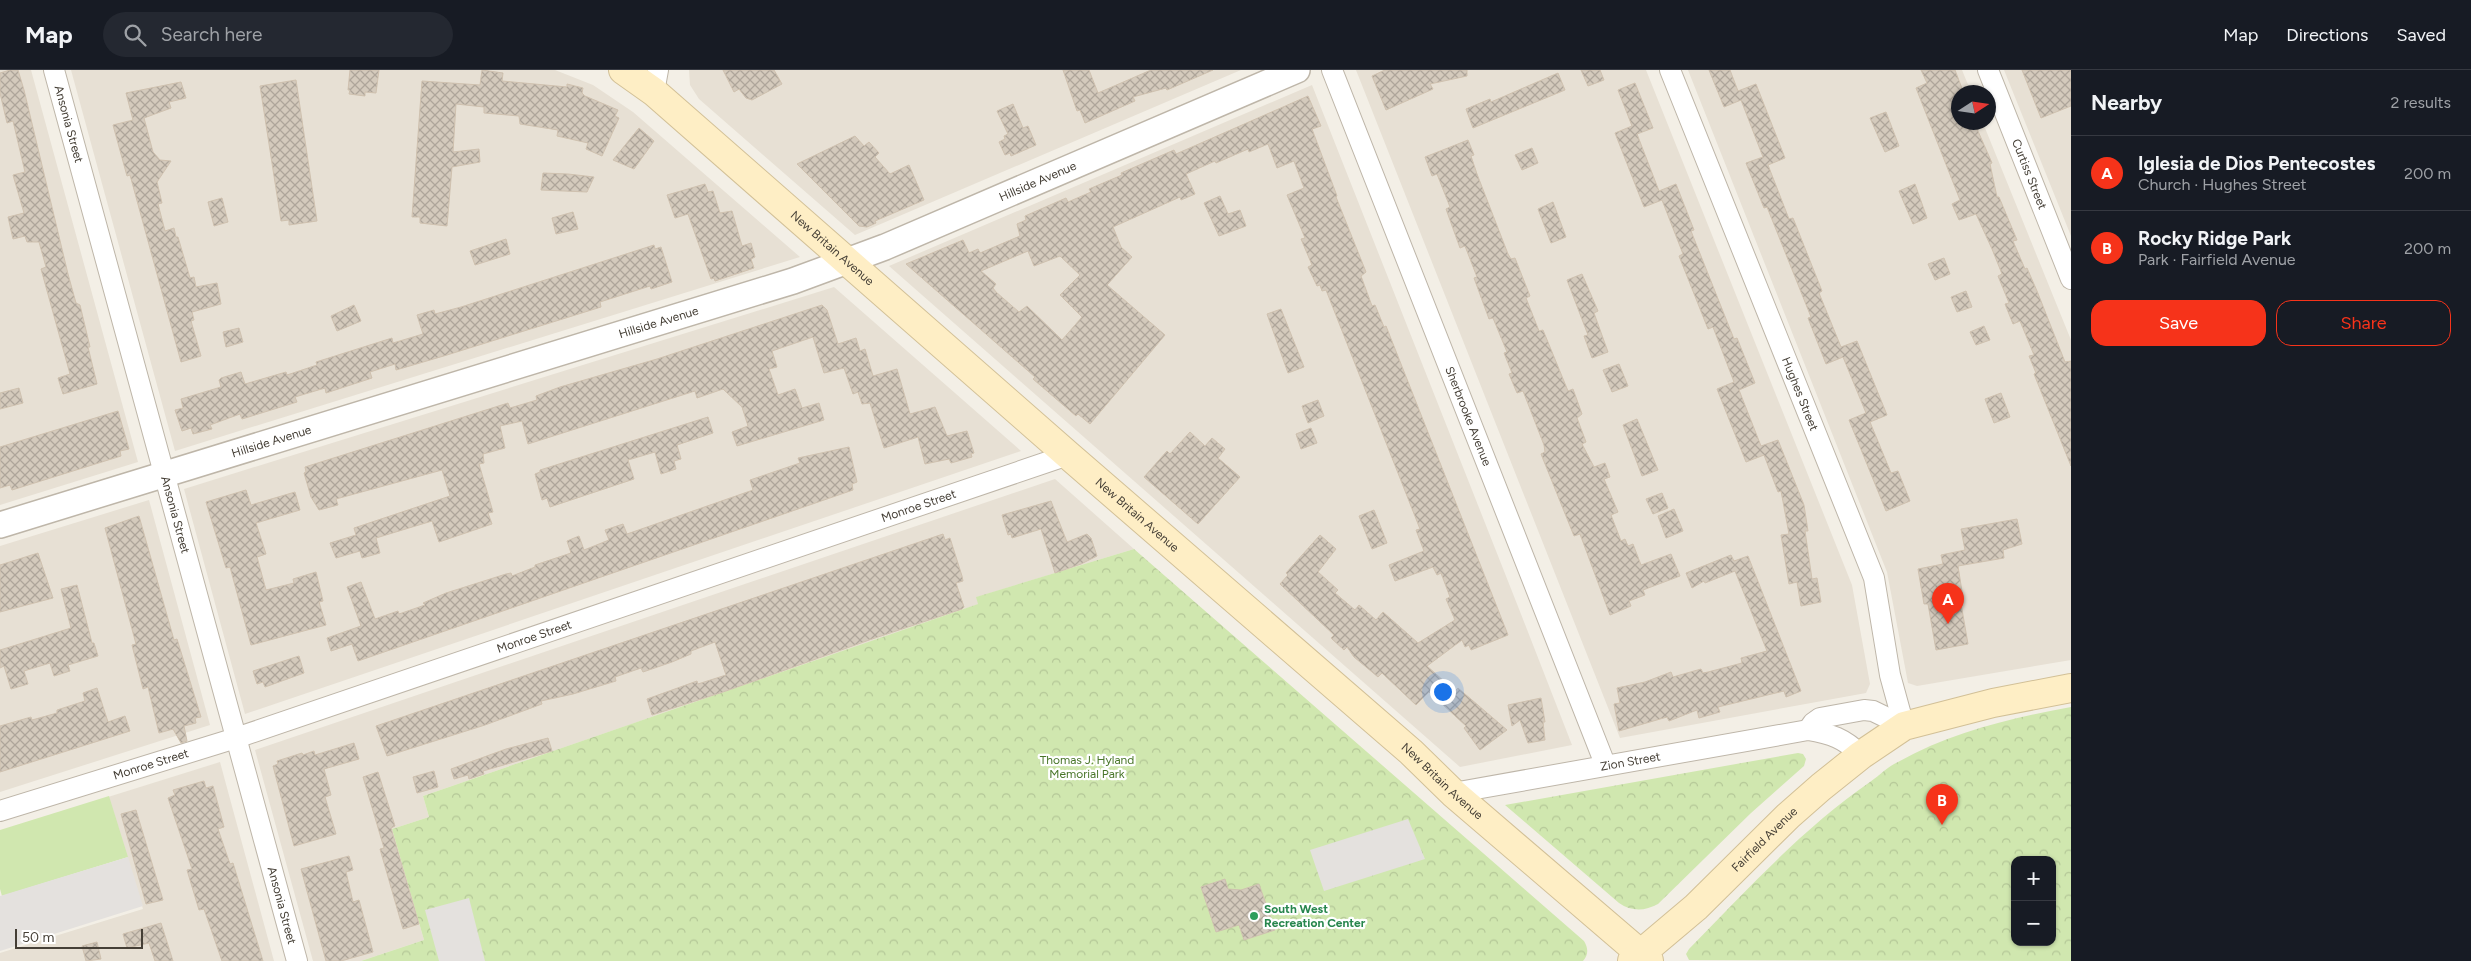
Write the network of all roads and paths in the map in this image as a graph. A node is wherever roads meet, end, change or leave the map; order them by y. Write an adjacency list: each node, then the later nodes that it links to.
1 (54, 70): 11 (street, Ansonia Street)
2 (623, 70): 7 (main road, New Britain Avenue)
3 (1297, 70): 8 (street, Hillside Avenue)
4 (1332, 70): 18 (street, Sherbrooke Avenue)
5 (1670, 70): 14 (street, Hughes Street)
6 (1988, 70): 9 (street, Curtiss Street)
7 (656, 81): 8 (main road, New Britain Avenue)
8 (849, 261): 10 (main road, New Britain Avenue); 11 (street, Hillside Avenue)
9 (2071, 279)
10 (1068, 455): 16 (street, Monroe Street); 19 (main road, New Britain Avenue)
11 (165, 474): 12 (street, Hillside Avenue); 16 (street, Ansonia Street)
12 (0, 525)
13 (2071, 688): 14 (main road)
14 (1904, 726): 15 (street, Zion Street); 17 (main road, Fairfield Avenue)
15 (1808, 730): 17 (street, Zion Street); 18 (street, Zion Street)
16 (236, 738): 20 (street, Monroe Street); 22 (street, Ansonia Street)
17 (1861, 755): 21 (main road, Fairfield Avenue)
18 (1605, 764): 19 (street, Zion Street)
19 (1454, 793): 21 (main road, New Britain Avenue)
20 (0, 811)
21 (1640, 958)
22 (297, 961)

